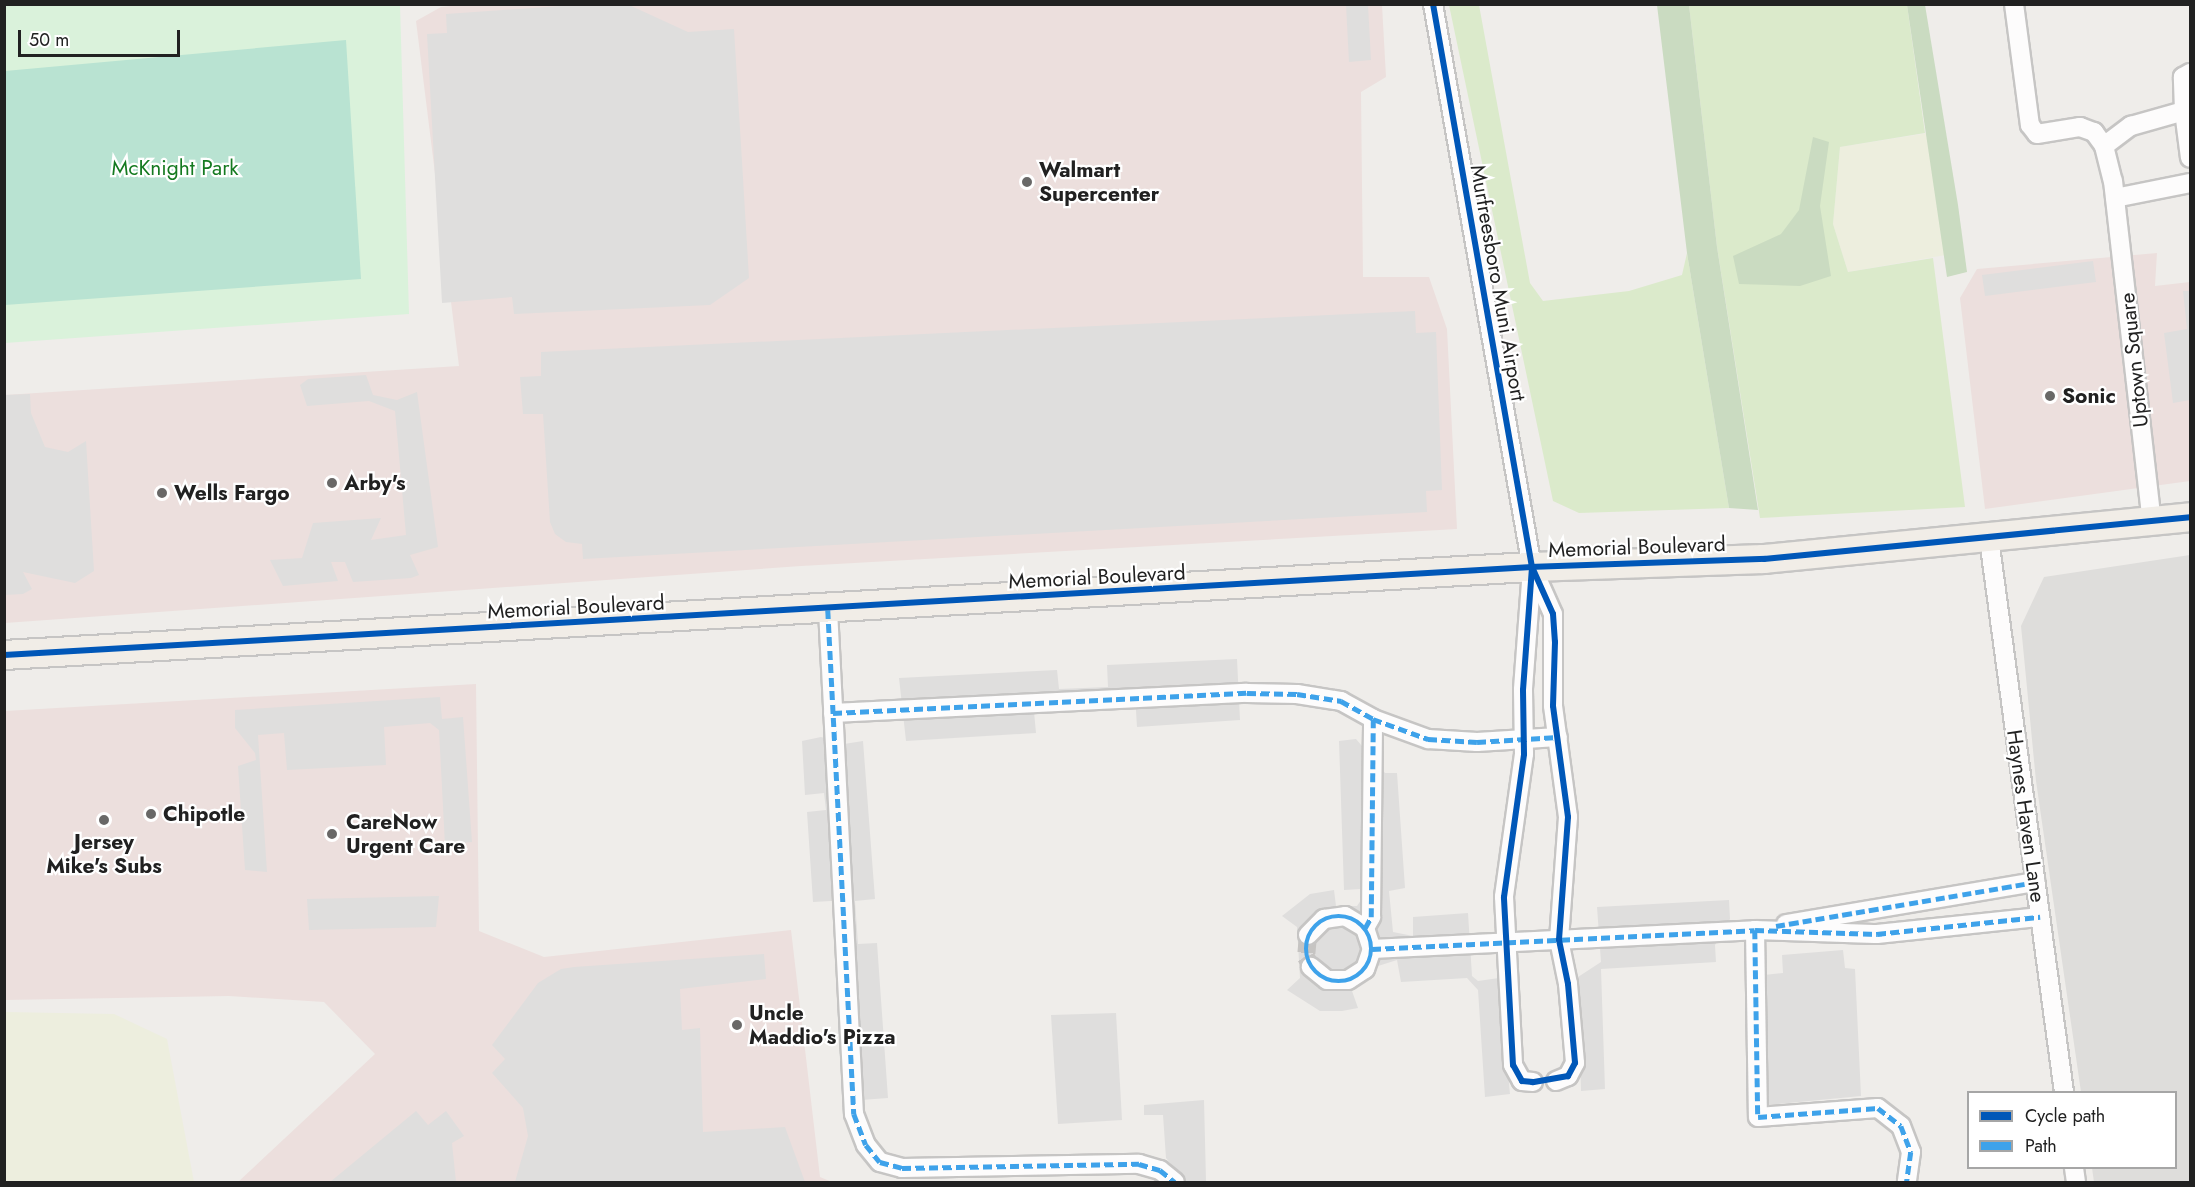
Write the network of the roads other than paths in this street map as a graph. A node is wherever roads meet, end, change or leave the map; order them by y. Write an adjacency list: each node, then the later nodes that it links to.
1 (1433, 4): 12 (street, Murfreesboro Muni Airport)
2 (2014, 4): 5 (street)
3 (2190, 73): 4 (street)
4 (2184, 111): 5 (street); 6 (street)
5 (2104, 146): 8 (street, Uptown Square)
6 (2190, 158)
7 (2190, 183): 8 (street)
8 (2115, 198): 10 (street, Uptown Square)
9 (2190, 517): 10 (main road, Memorial Boulevard)
10 (2152, 523): 11 (main road, Memorial Boulevard)
11 (1989, 539): 12 (main road, Memorial Boulevard); 19 (street, Haynes Haven Lane)
12 (1532, 567): 13 (main road, Memorial Boulevard); 17 (street); 18 (street)
13 (828, 610): 14 (main road, Memorial Boulevard); 15 (street)
14 (4, 655)
15 (833, 713): 16 (street); 31 (street)
16 (1373, 718): 18 (street); 21 (street)
17 (1558, 737): 18 (street); 24 (street)
18 (1524, 738): 25 (street)
19 (2035, 882): 20 (street, Haynes Haven Lane); 22 (street)
20 (2040, 917): 22 (street); 30 (street, Haynes Haven Lane)
21 (1365, 928): 23 (street); 26 (street)
22 (1755, 930): 24 (street); 32 (street)
23 (1308, 935)
24 (1559, 939): 25 (street); 28 (street)
25 (1506, 942): 26 (street); 29 (street)
26 (1372, 949): 27 (street)
27 (1311, 967)
28 (1556, 1081)
29 (1533, 1082)
30 (2064, 1091)
31 (1175, 1182)
32 (1907, 1182)

